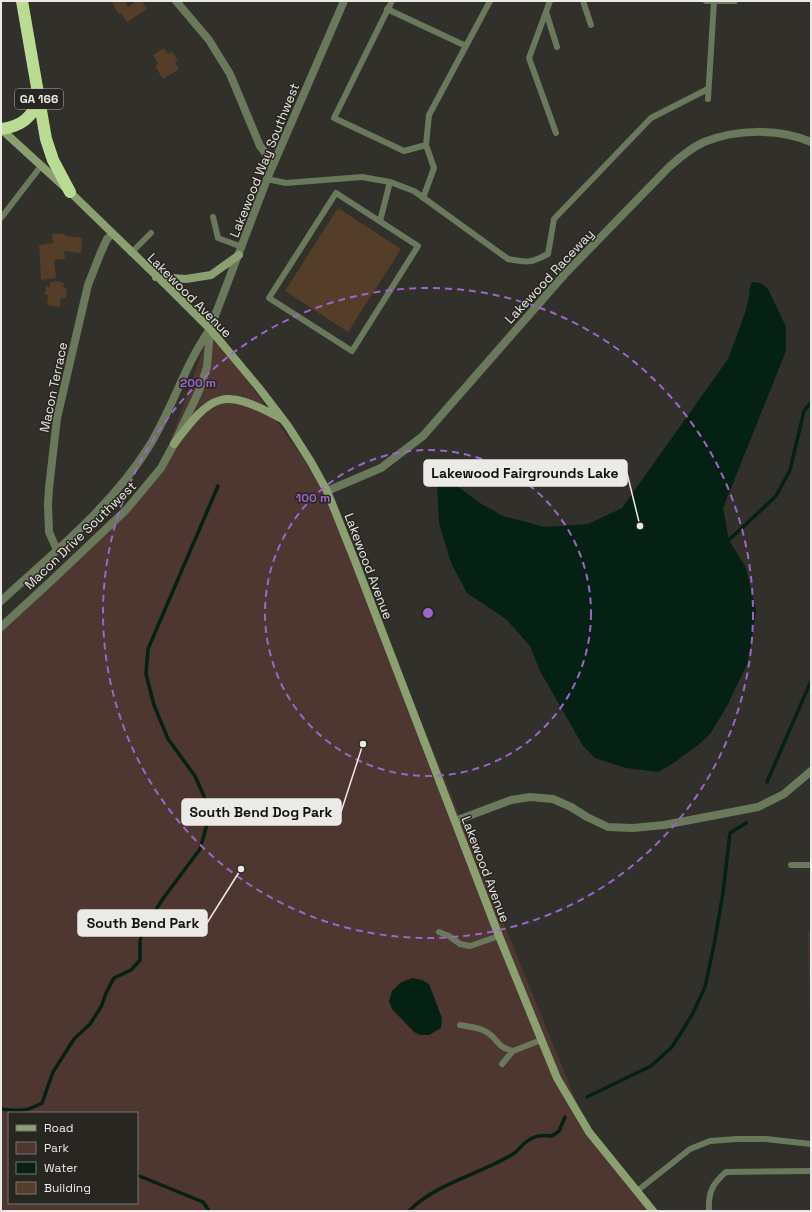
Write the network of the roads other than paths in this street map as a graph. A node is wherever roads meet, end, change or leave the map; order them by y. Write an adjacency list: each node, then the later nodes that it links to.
1 (22, 1): 17 (highway, GA 166)
2 (176, 1): 23 (street)
3 (344, 1): 23 (street, Lakewood Way Southwest)
4 (392, 1): 11 (lane)
5 (490, 1): 14 (lane)
6 (550, 1): 12 (lane)
7 (583, 1): 13 (lane)
8 (706, 1): 9 (lane)
9 (714, 1): 10 (lane); 16 (lane)
10 (735, 1)
11 (387, 9): 14 (lane); 22 (lane)
12 (546, 12): 15 (lane); 20 (lane)
13 (591, 25)
14 (466, 46): 22 (lane)
15 (557, 47)
16 (708, 89): 18 (lane); 28 (lane)
17 (38, 95): 19 (highway); 27 (highway, GA 166)
18 (708, 99)
19 (1, 129): 24 (main road, Lakewood Avenue)
20 (556, 133)
21 (811, 142): 40 (street, Lakewood Raceway)
22 (426, 145): 28 (lane)
23 (275, 160): 25 (street, Lakewood Way Southwest)
24 (42, 166): 27 (main road, Lakewood Avenue); 30 (lane)
25 (268, 179): 26 (lane); 34 (street, Lakewood Way Southwest)
26 (390, 182): 28 (lane); 31 (lane)
27 (70, 192): 33 (main road, Lakewood Avenue)
28 (423, 198)
29 (214, 217): 34 (lane)
30 (1, 218)
31 (380, 222): 31 (lane)
32 (151, 233): 35 (lane)
33 (112, 234): 35 (main road, Lakewood Avenue); 41 (street, Macon Terrace)
34 (240, 251): 36 (main road); 37 (street, Lakewood Way Southwest)
35 (131, 253): 36 (main road, Lakewood Avenue)
36 (156, 276): 37 (main road, Lakewood Avenue)
37 (210, 329): 38 (main road, Lakewood Avenue); 39 (street, Macon Drive Southwest); 41 (street, Macon Drive Southwest)
38 (284, 420): 39 (main road); 40 (main road, Lakewood Avenue)
39 (174, 444): 43 (street, Macon Drive Southwest)
40 (327, 491): 46 (main road, Lakewood Avenue)
41 (56, 550): 42 (street, Macon Drive Southwest)
42 (1, 601)
43 (1, 627)
44 (811, 763): 45 (street)
45 (809, 773): 46 (street)
46 (454, 821): 50 (main road, Lakewood Avenue)
47 (811, 864): 48 (lane)
48 (791, 865)
49 (439, 932): 50 (lane)
50 (499, 936): 52 (main road, Lakewood Avenue)
51 (460, 1025): 53 (lane)
52 (541, 1040): 53 (lane); 57 (main road, Lakewood Avenue)
53 (513, 1051): 54 (lane)
54 (502, 1064)
55 (811, 1144): 57 (lane)
56 (811, 1170): 59 (lane)
57 (637, 1190): 58 (main road, Lakewood Avenue)
58 (651, 1210)
59 (709, 1211)

